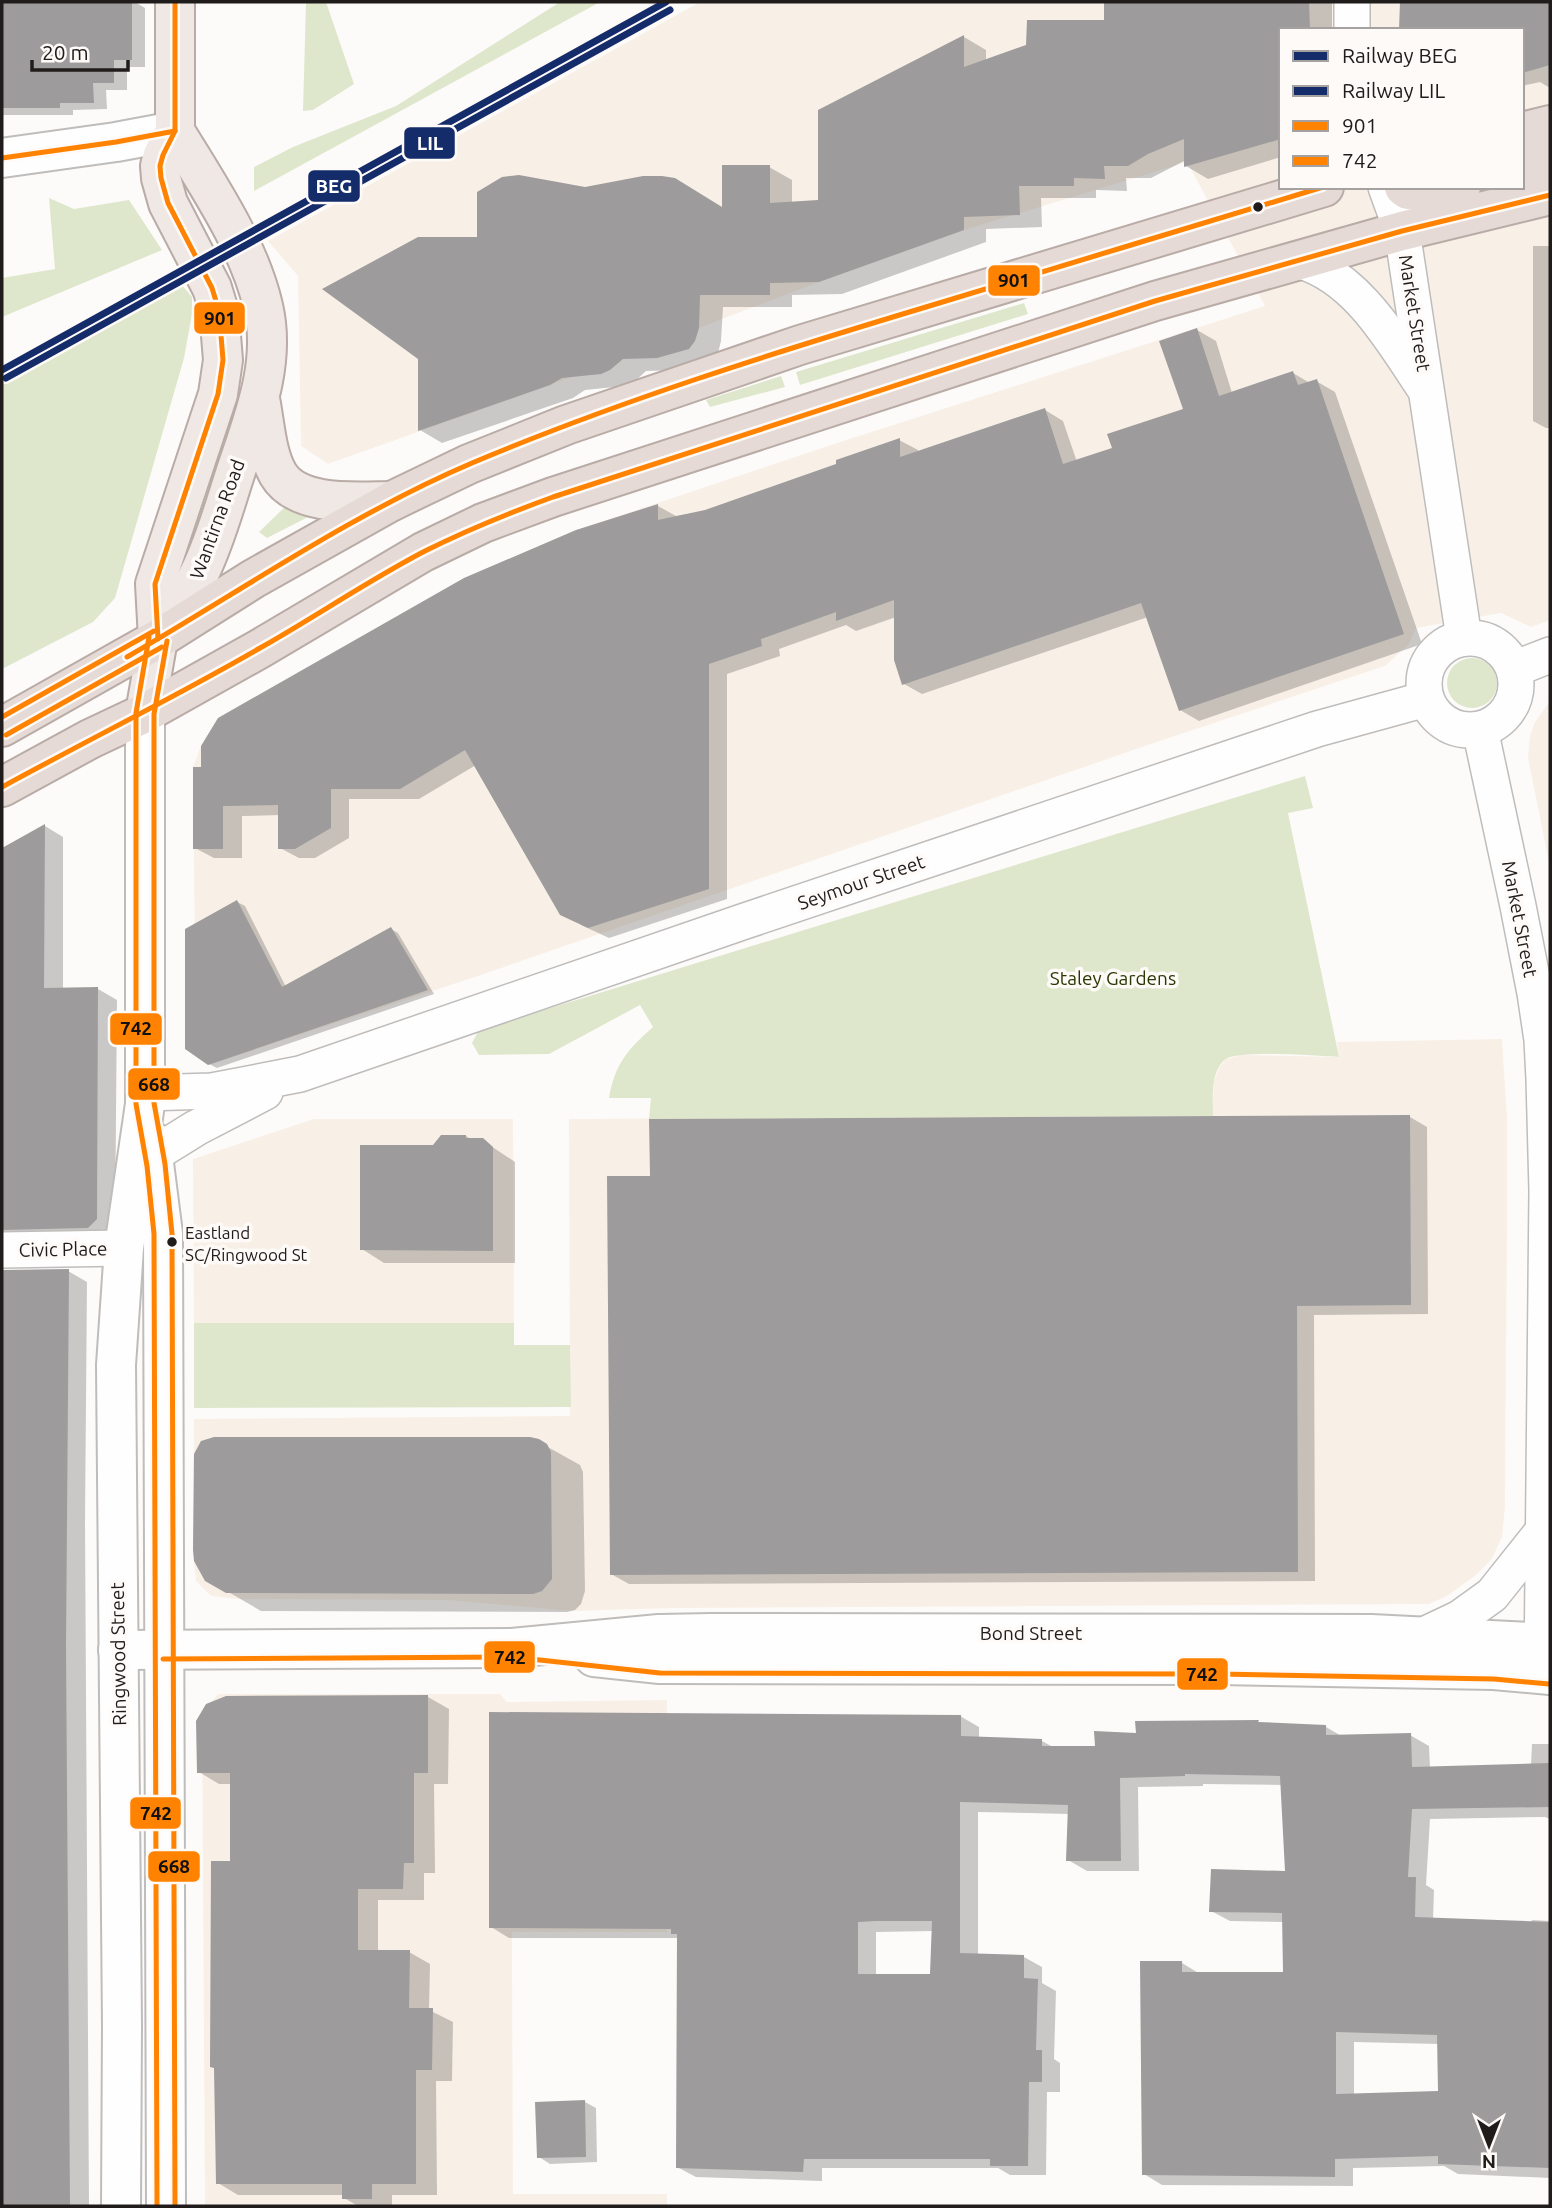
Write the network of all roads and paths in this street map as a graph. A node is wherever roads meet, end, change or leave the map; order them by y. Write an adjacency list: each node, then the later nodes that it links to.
1 (175, 2): 5 (main road, Wantirna Road)
2 (1352, 2): 3 (street)
3 (1352, 28)
4 (1550, 125): 6 (highway)
5 (175, 131): 7 (main road); 18 (main road, Wantirna Road); 21 (main road, Wantirna Road)
6 (1524, 132)
7 (2, 158)
8 (1550, 162): 9 (highway)
9 (1524, 169)
10 (1317, 189): 19 (highway)
11 (1387, 189): 15 (street, Market Street)
12 (1416, 189): 13 (highway)
13 (1451, 189)
14 (1550, 194): 15 (highway)
15 (1402, 231): 16 (highway); 17 (street, Market Street)
16 (1300, 261): 17 (street, Market Street); 25 (highway)
17 (1429, 394): 20 (street, Market Street)
18 (260, 397): 19 (main road); 21 (main road, Wantirna Road)
19 (392, 501): 21 (highway)
20 (1464, 638): 23 (street); 24 (street)
21 (158, 639): 25 (main road); 26 (highway)
22 (1550, 655): 23 (street)
23 (1514, 669): 27 (street)
24 (1426, 699): 27 (street); 29 (street, Seymour Street)
25 (145, 713): 28 (highway); 31 (main road, Ringwood Street)
26 (2, 727)
27 (1480, 729): 30 (street, Market Street)
28 (2, 787)
29 (300, 1074): 31 (street, Seymour Street); 32 (street, Seymour Street)
30 (1547, 1079): 35 (street, Market Street)
31 (145, 1098): 32 (main road, Ringwood Street); 33 (main road, Ringwood Street)
32 (154, 1154): 39 (main road, Ringwood Street)
33 (124, 1248): 34 (street, Civic Place); 38 (main road, Ringwood Street)
34 (2, 1250)
35 (1544, 1531): 36 (street); 40 (street, Market Street)
36 (1422, 1636): 37 (main road, Bond Street); 40 (main road, Bond Street)
37 (512, 1648): 39 (main road, Bond Street); 40 (main road, Bond Street)
38 (118, 1650): 39 (main road, Bond Street); 41 (main road, Ringwood Street)
39 (163, 1650): 42 (main road, Ringwood Street)
40 (1546, 1659)
41 (121, 2206)
42 (166, 2206)

